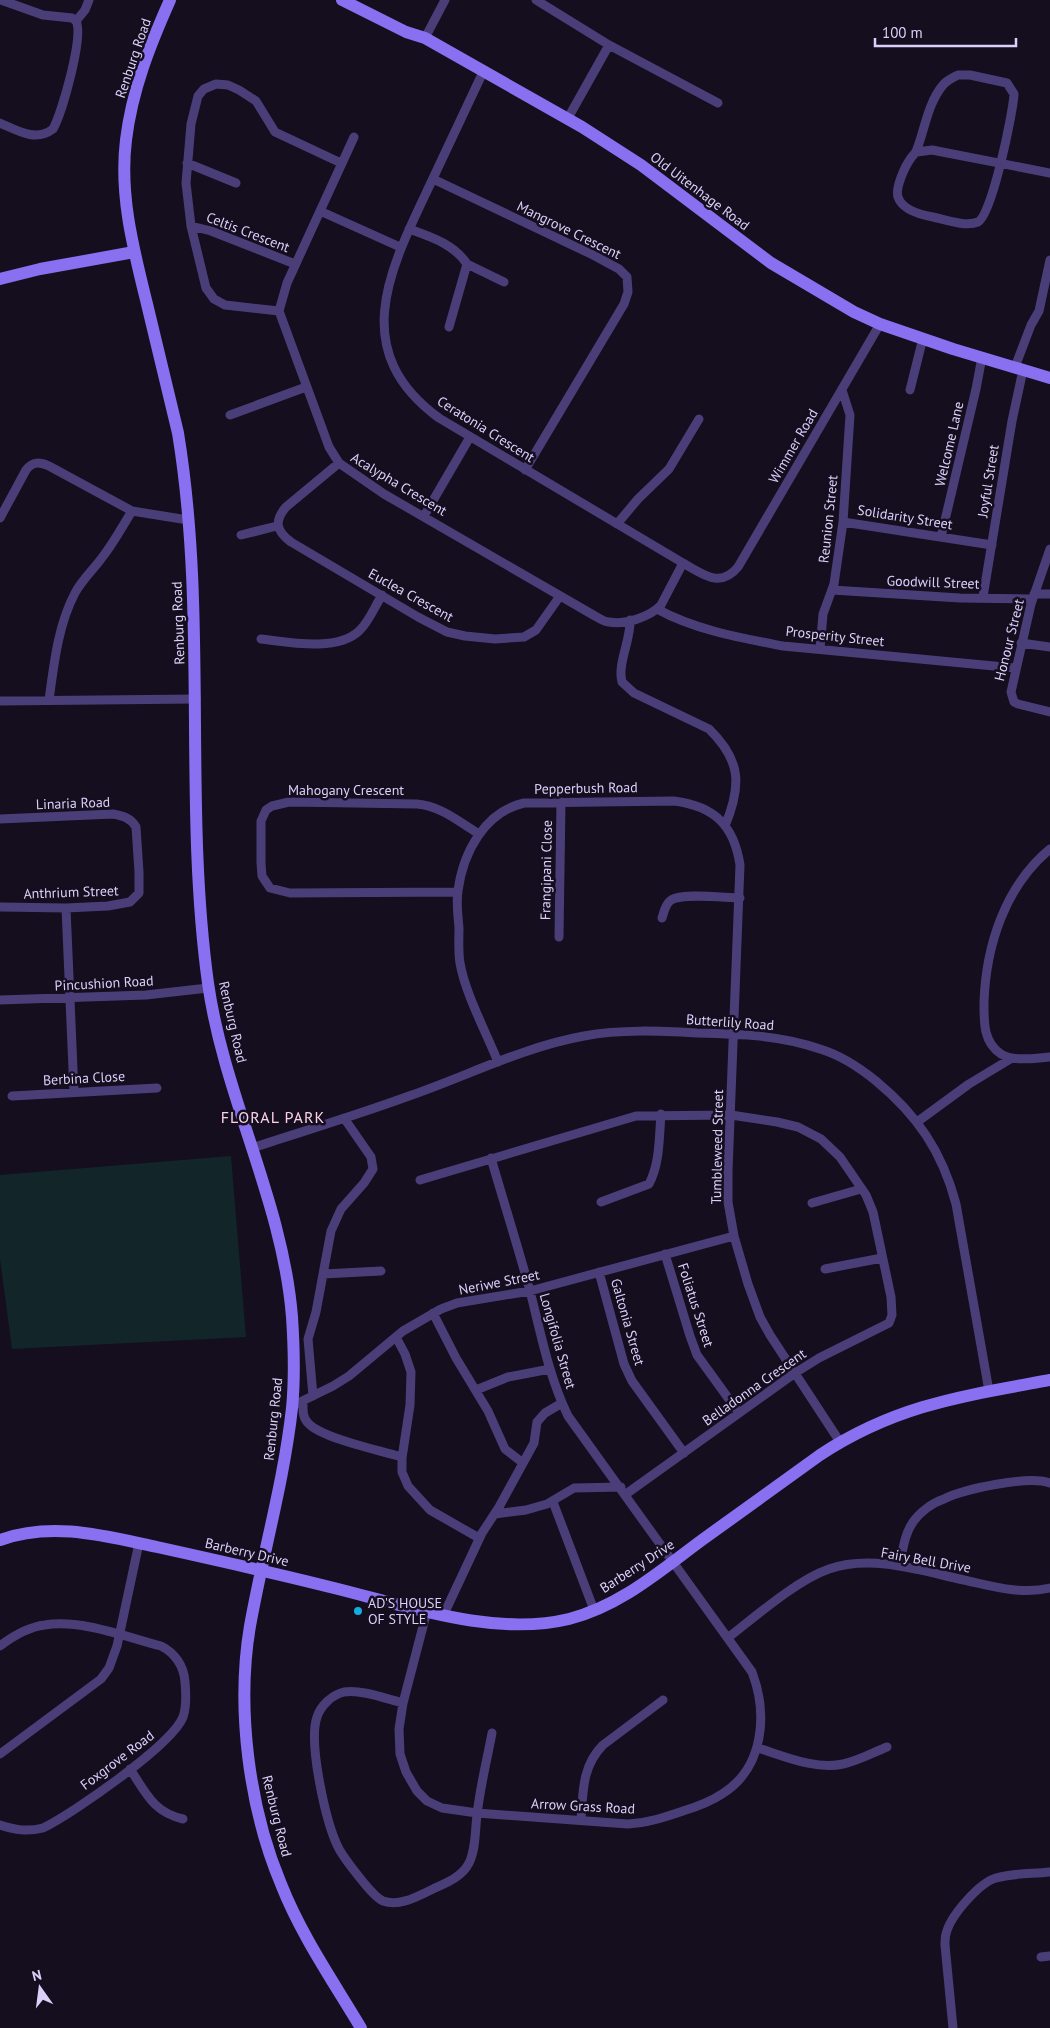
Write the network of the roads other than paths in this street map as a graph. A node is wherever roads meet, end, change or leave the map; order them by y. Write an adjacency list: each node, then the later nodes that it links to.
1 (1, 0): 7 (street)
2 (89, 0): 7 (street)
3 (170, 0): 26 (street, Renburg Road)
4 (342, 0): 8 (street, Old Uitenhage Road)
5 (445, 0): 8 (street)
6 (536, 0): 9 (street)
7 (76, 20): 13 (street)
8 (425, 38): 10 (street, Old Uitenhage Road)
9 (609, 45): 11 (street); 12 (street)
10 (484, 70): 12 (street, Old Uitenhage Road); 20 (street, Ceratonia Crescent)
11 (718, 103)
12 (568, 118): 33 (street, Old Uitenhage Road)
13 (0, 123)
14 (354, 137): 17 (street)
15 (917, 152): 18 (street); 18 (street); 18 (street)
16 (187, 163): 17 (street, Celtis Crescent); 21 (street); 23 (street, Celtis Crescent)
17 (341, 163): 22 (street)
18 (1001, 163): 19 (street)
19 (1050, 173)
20 (433, 179): 24 (street, Ceratonia Crescent); 46 (street, Mangrove Crescent)
21 (236, 183)
22 (320, 211): 25 (street); 28 (street)
23 (191, 226): 28 (street, Celtis Crescent); 32 (street, Celtis Crescent)
24 (409, 229): 25 (street, Ceratonia Crescent); 29 (street)
25 (400, 247): 44 (street, Ceratonia Crescent)
26 (134, 252): 30 (street); 50 (street, Renburg Road)
27 (1050, 260): 37 (street, Joyful Street)
28 (295, 264): 32 (street)
29 (467, 264): 31 (street); 34 (street)
30 (0, 279)
31 (504, 282)
32 (279, 311): 39 (street, Acalypha Crescent)
33 (880, 324): 35 (street, Old Uitenhage Road); 40 (street, Wimmer Road)
34 (449, 327)
35 (923, 338): 36 (street, Old Uitenhage Road); 41 (street)
36 (982, 357): 37 (street, Old Uitenhage Road); 55 (street, Welcome Lane)
37 (1019, 369): 38 (street, Old Uitenhage Road); 56 (street, Joyful Street)
38 (1050, 378)
39 (306, 387): 42 (street); 45 (street, Acalypha Crescent)
40 (842, 390): 51 (street, Reunion Street); 59 (street, Wimmer Road)
41 (910, 390)
42 (230, 415)
43 (699, 419): 52 (street)
44 (470, 437): 46 (street, Ceratonia Crescent); 48 (street)
45 (339, 463): 48 (street, Acalypha Crescent); 53 (street)
46 (525, 470): 52 (street, Ceratonia Crescent)
47 (132, 511): 49 (street); 50 (street); 75 (street)
48 (424, 516): 63 (street, Acalypha Crescent)
49 (0, 518)
50 (188, 520): 73 (street, Renburg Road)
51 (843, 522): 55 (street, Solidarity Street); 60 (street, Reunion Street)
52 (617, 524): 58 (street, Ceratonia Crescent)
53 (277, 526): 54 (street); 61 (street, Euclea Crescent)
54 (241, 535)
55 (940, 536): 56 (street, Solidarity Street)
56 (992, 545): 64 (street, Joyful Street)
57 (1050, 550): 65 (street, Honour Street)
58 (683, 563): 59 (street, Ceratonia Crescent); 66 (street)
59 (726, 578)
60 (832, 590): 64 (street, Goodwill Street); 71 (street, Reunion Street)
61 (382, 594): 63 (street, Euclea Crescent); 68 (street)
62 (1050, 594): 65 (street, Goodwill Street)
63 (560, 596): 67 (street, Acalypha Crescent)
64 (983, 597): 65 (street, Goodwill Street)
65 (1033, 597): 69 (street, Honour Street)
66 (658, 609): 67 (street, Acalypha Crescent); 71 (street, Prosperity Street)
67 (630, 620): 79 (street)
68 (261, 639)
69 (1021, 643): 70 (street); 72 (street, Honour Street)
70 (1050, 647)
71 (820, 649): 72 (street, Prosperity Street)
72 (1015, 668): 76 (street, Honour Street)
73 (196, 699): 75 (street); 89 (street, Renburg Road)
74 (0, 700): 75 (street)
75 (49, 700)
76 (1050, 712)
77 (561, 802): 79 (street, Pepperbush Road); 80 (street, Pepperbush Road); 88 (street, Frangipani Close)
78 (0, 819): 83 (street, Linaria Road)
79 (725, 826): 84 (street, Pepperbush Road)
80 (480, 834): 82 (street, Pepperbush Road); 82 (street, Mahogany Crescent)
81 (1050, 849): 94 (street)
82 (458, 892): 95 (street, Pepperbush Road)
83 (138, 893): 86 (street, Anthrium Street)
84 (740, 898): 87 (street); 92 (street, Pepperbush Road)
85 (0, 907): 86 (street, Anthrium Street)
86 (66, 908): 90 (street)
87 (662, 918)
88 (559, 937)
89 (208, 988): 90 (street, Pincushion Road); 103 (street, Renburg Road)
90 (70, 999): 91 (street, Pincushion Road); 97 (street)
91 (0, 1000)
92 (733, 1034): 95 (street, Butterlily Road); 100 (street, Tumbleweed Street); 102 (street, Butterlily Road)
93 (1050, 1057): 94 (street)
94 (1012, 1058): 102 (street)
95 (498, 1062): 101 (street, Butterlily Road)
96 (157, 1088): 97 (street, Berbina Close)
97 (74, 1092): 98 (street, Berbina Close)
98 (12, 1096)
99 (661, 1114): 100 (street, Belladonna Crescent); 104 (street, Belladonna Crescent); 107 (street)
100 (730, 1115): 106 (street, Belladonna Crescent); 109 (street, Tumbleweed Street)
101 (344, 1118): 103 (street, Butterlily Road); 115 (street)
102 (918, 1122): 123 (street, Butterlily Road)
103 (252, 1148): 125 (street, Renburg Road)
104 (491, 1158): 105 (street, Belladonna Crescent); 116 (street, Longifolia Street)
105 (420, 1180)
106 (861, 1189): 108 (street); 111 (street, Belladonna Crescent)
107 (601, 1202)
108 (812, 1203)
109 (734, 1236): 110 (street, Neriwe Street); 120 (street, Tumbleweed Street)
110 (665, 1254): 114 (street, Neriwe Street); 127 (street, Foliatus Street)
111 (882, 1258): 112 (street); 120 (street, Belladonna Crescent)
112 (825, 1269)
113 (382, 1271): 115 (street)
114 (599, 1272): 116 (street, Neriwe Street); 129 (street, Galtonia Street)
115 (323, 1274): 124 (street)
116 (530, 1291): 117 (street, Neriwe Street); 119 (street, Longifolia Street)
117 (433, 1313): 118 (street, Neriwe Street); 122 (street)
118 (396, 1337): 124 (street, Neriwe Street); 130 (street)
119 (550, 1369): 122 (street); 126 (street, Longifolia Street)
120 (794, 1372): 127 (street, Belladonna Crescent); 128 (street, Tumbleweed Street)
121 (1050, 1380): 123 (street, Barberry Drive)
122 (476, 1390): 131 (street)
123 (989, 1391): 128 (street, Barberry Drive)
124 (313, 1396): 125 (street, Neriwe Street)
125 (297, 1403): 130 (street); 141 (street, Renburg Road)
126 (562, 1403): 131 (street); 133 (street, Longifolia Street)
127 (739, 1413): 129 (street, Belladonna Crescent)
128 (840, 1442): 139 (street, Barberry Drive)
129 (684, 1452): 133 (street, Belladonna Crescent)
130 (402, 1457): 137 (street)
131 (523, 1463): 135 (street)
132 (1050, 1483): 140 (street)
133 (623, 1491): 134 (street); 139 (street, Longifolia Street)
134 (553, 1502): 135 (street); 143 (street)
135 (495, 1514): 137 (street)
136 (1, 1537): 138 (street, Barberry Drive)
137 (480, 1538): 145 (street)
138 (139, 1543): 141 (street, Barberry Drive); 146 (street)
139 (673, 1561): 143 (street, Barberry Drive); 147 (street, Arrow Grass Road)
140 (899, 1566): 142 (street, Fairy Bell Drive); 147 (street, Fairy Bell Drive)
141 (261, 1570): 144 (street, Barberry Drive); 161 (street, Renburg Road)
142 (1050, 1588)
143 (594, 1610): 145 (street, Barberry Drive)
144 (427, 1611): 145 (street, Barberry Drive); 150 (street, Arrow Grass Road)
145 (444, 1614)
146 (118, 1635): 148 (street, Foxgrove Road); 154 (street); 155 (street, Foxgrove Road)
147 (728, 1637): 153 (street, Arrow Grass Road)
148 (0, 1646)
149 (662, 1700): 158 (street)
150 (403, 1703): 156 (street, Arrow Grass Road); 156 (street)
151 (492, 1733): 156 (street)
152 (887, 1747): 153 (street)
153 (758, 1748): 158 (street, Arrow Grass Road)
154 (0, 1754)
155 (130, 1769): 157 (street); 159 (street, Foxgrove Road)
156 (477, 1813): 158 (street, Arrow Grass Road)
157 (183, 1819)
158 (580, 1820)
159 (0, 1825)
160 (1050, 1872): 162 (street)
161 (361, 2028)
162 (953, 2028)

